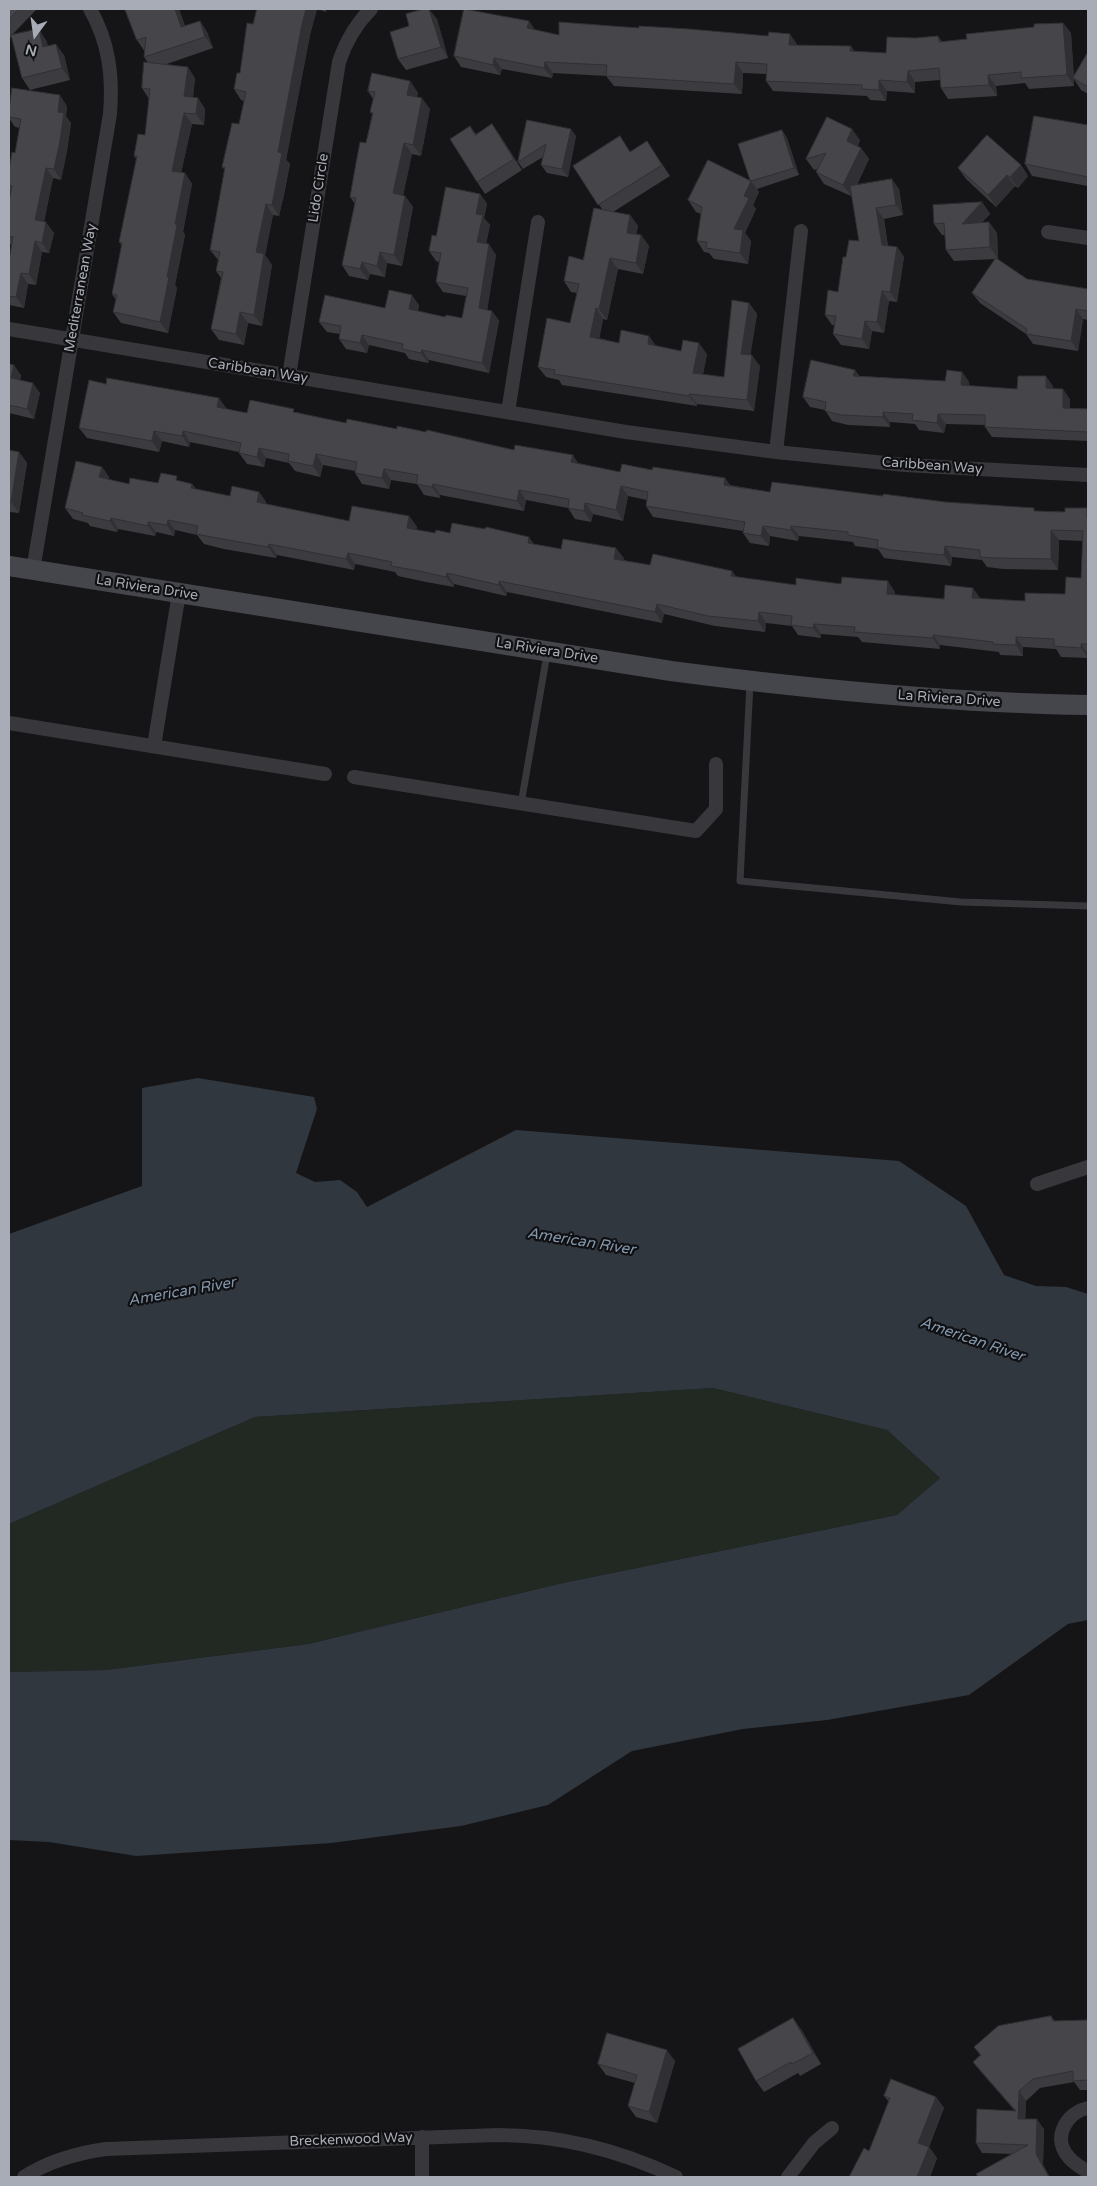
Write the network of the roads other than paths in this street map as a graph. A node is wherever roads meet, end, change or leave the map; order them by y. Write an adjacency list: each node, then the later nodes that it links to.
1 (90, 9): 8 (street, Mediterranean Way)
2 (370, 9): 9 (street, Lido Circle)
3 (538, 222): 10 (street)
4 (801, 232): 11 (street)
5 (1048, 232): 6 (street)
6 (1088, 238)
7 (9, 329): 8 (street, Caribbean Way)
8 (72, 340): 9 (street, Caribbean Way); 14 (street, Mediterranean Way)
9 (289, 376): 10 (street, Caribbean Way)
10 (508, 412): 11 (street, Caribbean Way)
11 (776, 452): 12 (street, Caribbean Way)
12 (1088, 475)
13 (9, 566): 14 (street, La Riviera Drive)
14 (33, 570): 15 (street, La Riviera Drive)
15 (179, 593): 16 (street, La Riviera Drive); 20 (street)
16 (547, 651): 17 (street, La Riviera Drive); 24 (lane)
17 (750, 681): 18 (street, La Riviera Drive); 25 (lane)
18 (1088, 705)
19 (9, 724): 20 (street)
20 (154, 746): 22 (street)
21 (716, 764): 24 (street)
22 (325, 774)
23 (354, 777): 24 (street)
24 (521, 804)
25 (1088, 906)
26 (1088, 1168): 27 (street)
27 (1037, 1184)
28 (1088, 2108): 31 (street)
29 (832, 2128): 35 (street)
30 (422, 2137): 32 (street, Breckenwood Way); 33 (street); 34 (street, Breckenwood Way)
31 (1088, 2172)
32 (24, 2177)
33 (422, 2177)
34 (676, 2177)
35 (788, 2177)

